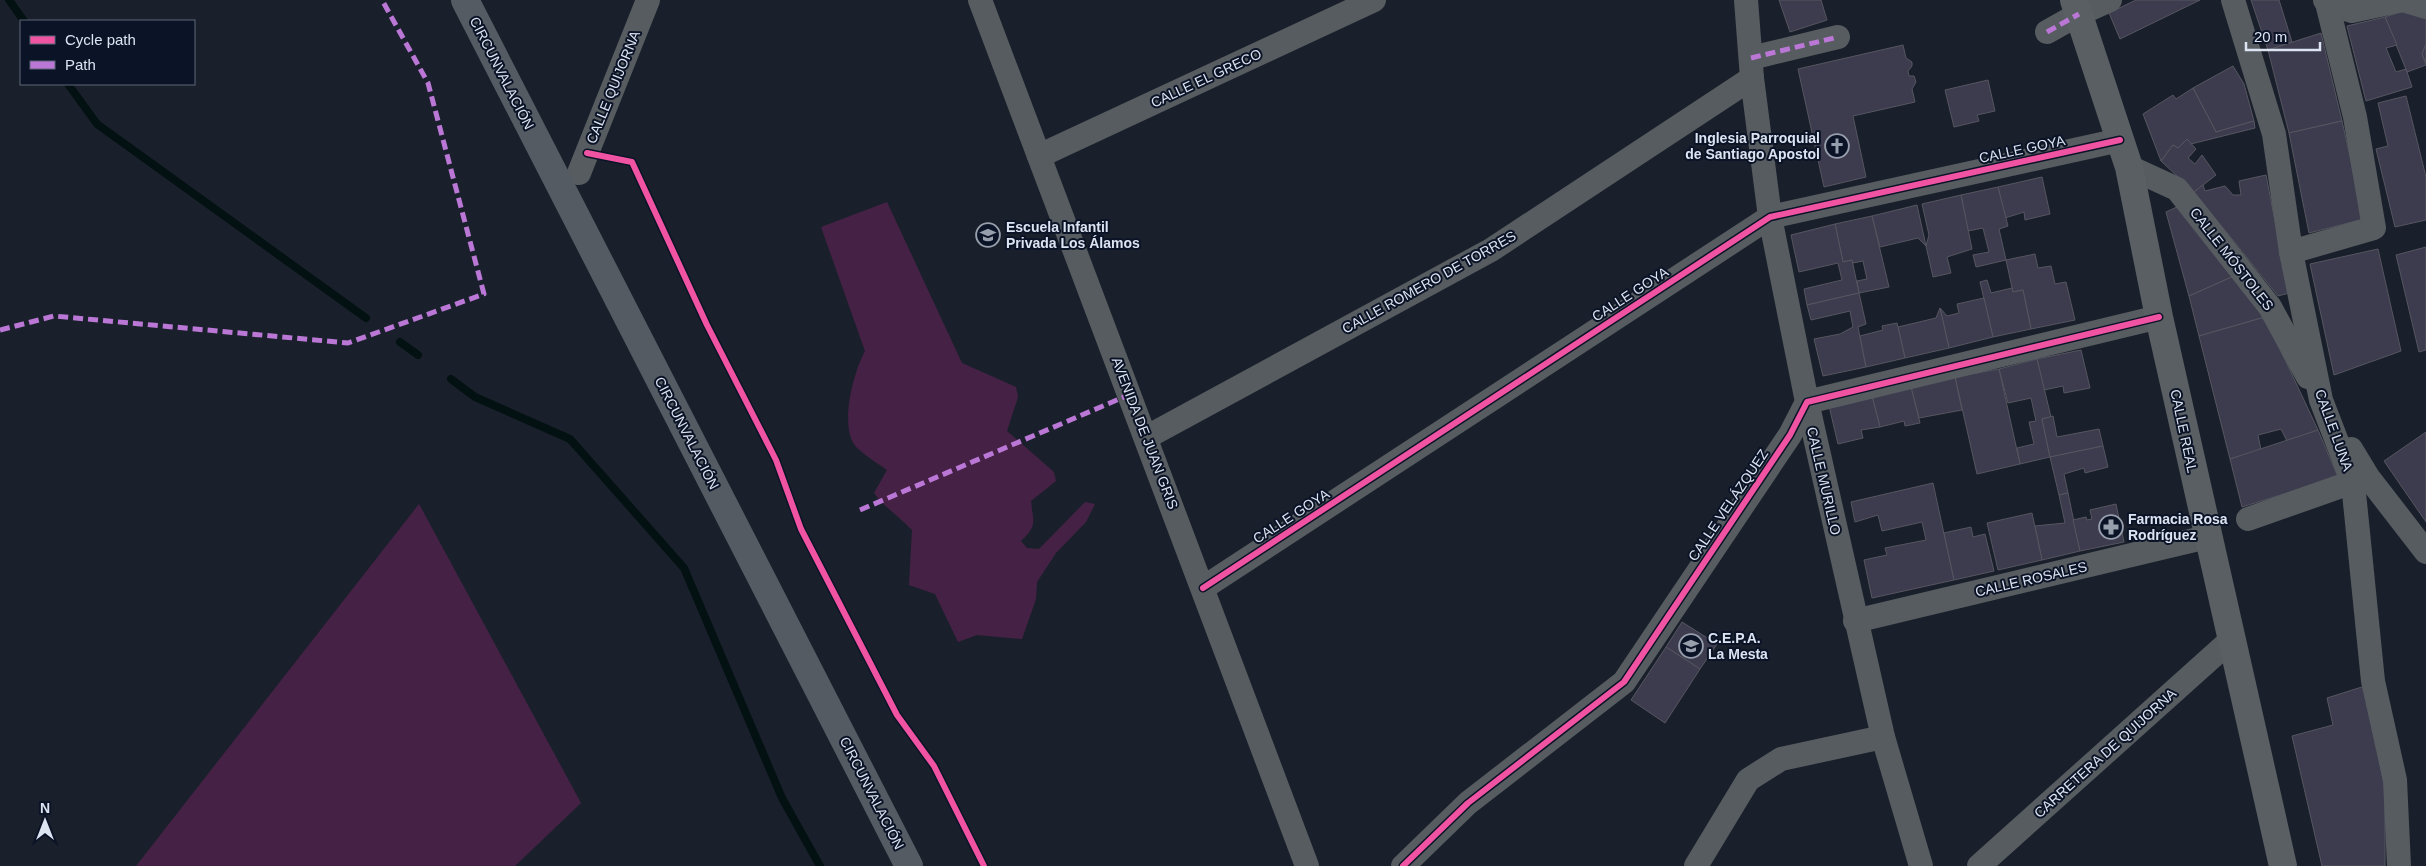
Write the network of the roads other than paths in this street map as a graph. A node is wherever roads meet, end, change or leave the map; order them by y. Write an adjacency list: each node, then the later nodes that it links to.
1 (465, 0): 32 (highway, CIRCUNVALACIÓN)
2 (648, 0): 17 (street, CALLE QUIJORNA)
3 (980, 0): 15 (street, AVENIDA DE JUAN GRIS)
4 (1374, 0): 15 (street, CALLE EL GRECO)
5 (1746, 0): 13 (street, CALLE MURILLO)
6 (2110, 0): 9 (street)
7 (2233, 0): 19 (street, CALLE LUNA)
8 (2326, 2): 10 (street); 19 (street)
9 (2076, 7): 11 (street); 14 (street, CALLE REAL)
10 (2426, 7)
11 (2047, 32)
12 (1838, 37): 13 (street, CALLE ROMERO DE TORRES)
13 (1752, 68): 18 (street, CALLE MURILLO); 23 (street, CALLE ROMERO DE TORRES)
14 (2120, 140): 16 (street, CALLE REAL); 18 (street, CALLE GOYA)
15 (1038, 156): 23 (street, AVENIDA DE JUAN GRIS)
16 (2129, 167): 20 (street, CALLE REAL); 21 (street, CALLE MÓSTOLES)
17 (579, 173)
18 (1770, 217): 22 (street, CALLE MURILLO); 28 (street, CALLE GOYA)
19 (2291, 252): 21 (street, CALLE LUNA)
20 (2159, 318): 22 (street); 26 (street, CALLE REAL)
21 (2320, 400): 24 (street, CALLE LUNA)
22 (1807, 402): 29 (street, CALLE MURILLO); 34 (street, CALLE VELÁZQUEZ)
23 (1147, 437): 28 (street, AVENIDA DE JUAN GRIS)
24 (2361, 480): 25 (street); 27 (street); 39 (street, CALLE LUNA)
25 (2248, 519)
26 (2208, 537): 29 (street, CALLE ROSALES); 30 (street, CALLE REAL)
27 (2426, 552)
28 (1203, 588): 33 (street, AVENIDA DE JUAN GRIS)
29 (1855, 621): 31 (street, CALLE MURILLO)
30 (2231, 640): 37 (street, CARRETERA DE QUIJORNA); 38 (street, CALLE REAL)
31 (1883, 737): 35 (street); 36 (street, CALLE MURILLO)
32 (910, 866)
33 (1307, 866)
34 (1403, 866)
35 (1696, 866)
36 (1922, 866)
37 (1979, 866)
38 (2283, 866)
39 (2398, 866)

